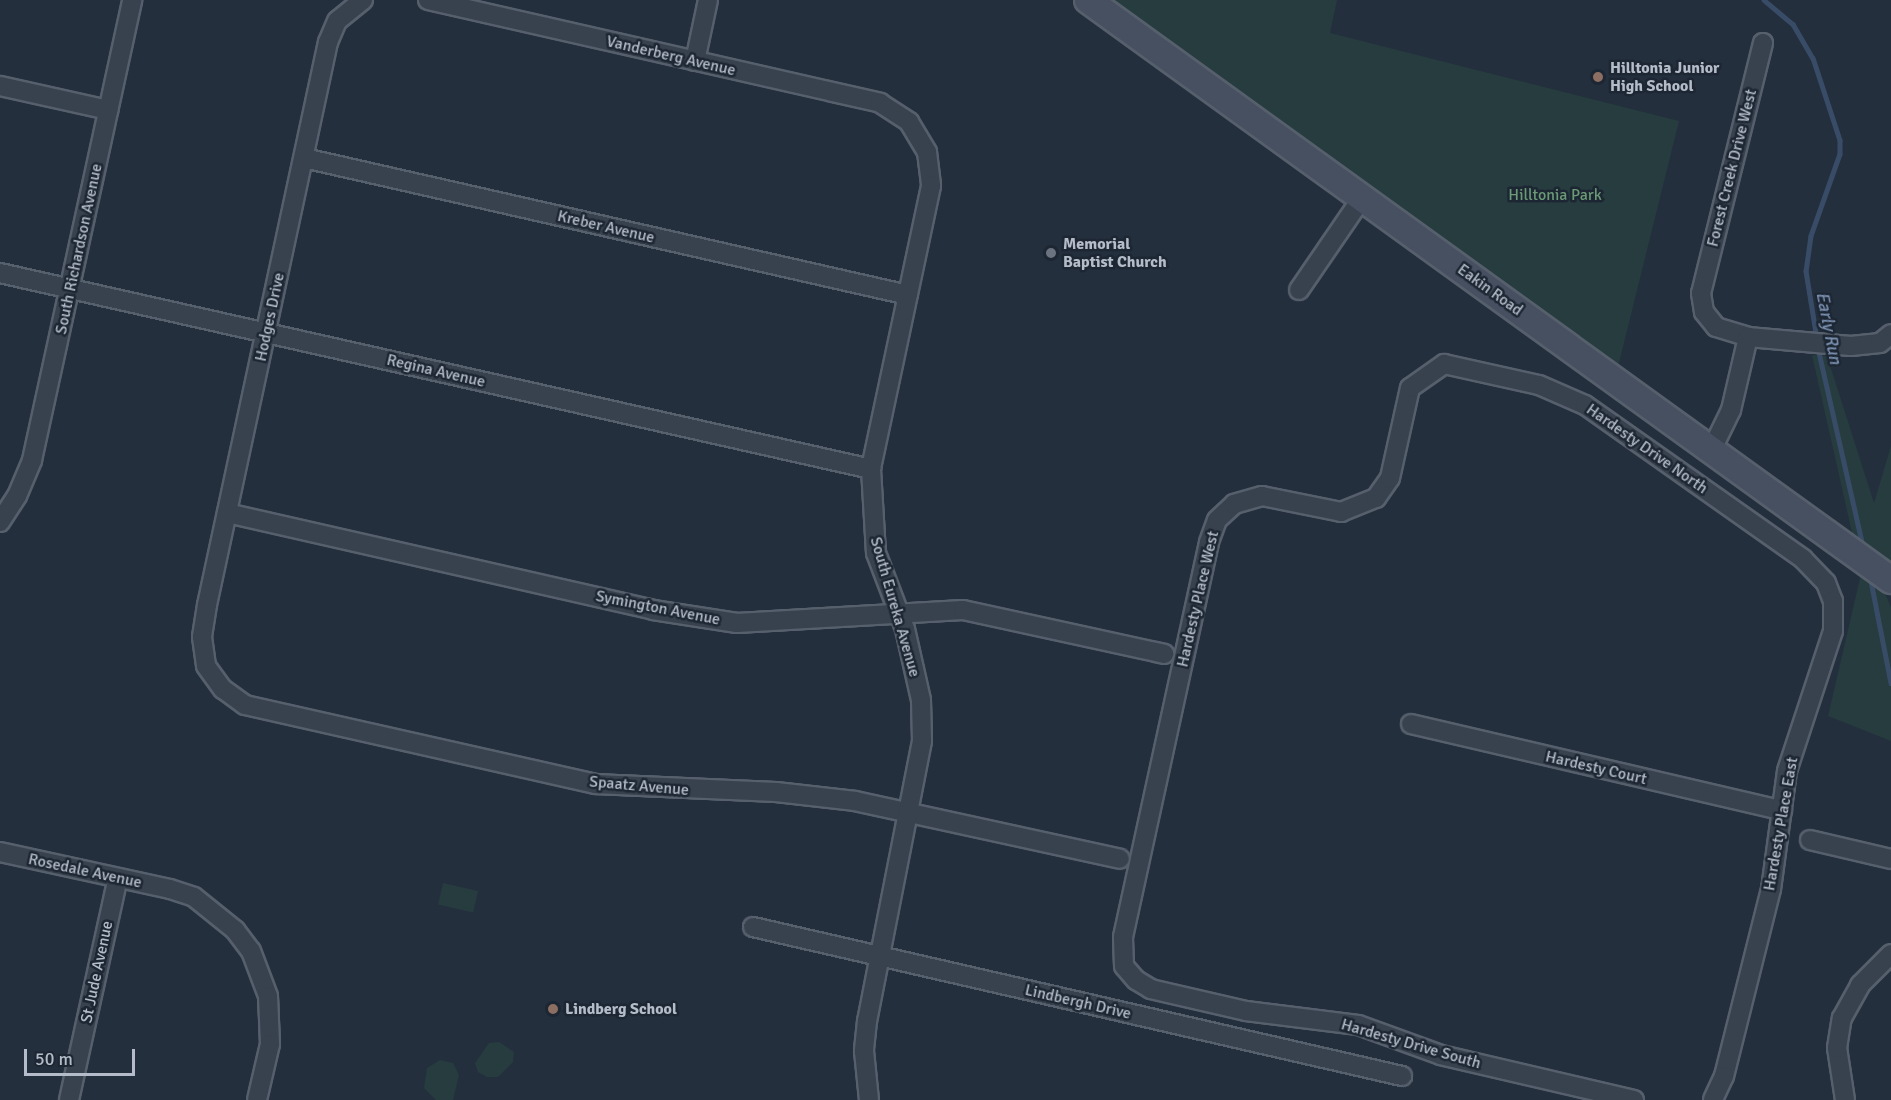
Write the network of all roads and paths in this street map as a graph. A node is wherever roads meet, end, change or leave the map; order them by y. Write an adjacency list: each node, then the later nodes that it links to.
1 (132, 0): 9 (street, South Richardson Avenue)
2 (428, 0): 7 (street, Vanderberg Avenue)
3 (708, 0): 7 (street)
4 (1088, 0): 12 (street, Eakin Road)
5 (358, 2): 11 (street, Hodges Drive)
6 (1763, 43): 19 (street, Forest Creek Drive West)
7 (695, 61): 10 (street, Vanderberg Avenue)
8 (0, 86): 9 (street)
9 (108, 110): 14 (street, South Richardson Avenue)
10 (909, 122): 16 (street, South Eureka Avenue)
11 (304, 158): 16 (street, Kreber Avenue); 17 (street, Hodges Drive)
12 (1362, 198): 15 (street); 21 (street, Eakin Road)
13 (0, 273): 14 (street, Regina Avenue)
14 (71, 289): 17 (street, Regina Avenue); 24 (street, South Richardson Avenue)
15 (1299, 290)
16 (908, 295): 22 (street, South Eureka Avenue)
17 (266, 333): 22 (street, Regina Avenue); 23 (street, Hodges Drive)
18 (1891, 334): 19 (street)
19 (1748, 337): 21 (street)
20 (1444, 364): 26 (street, Hardesty Drive North); 41 (street, Hardesty Place West)
21 (1711, 451): 25 (street, Eakin Road)
22 (871, 469): 27 (street, South Eureka Avenue)
23 (227, 513): 27 (street, Symington Avenue); 28 (street, Hodges Drive)
24 (0, 522)
25 (1874, 568)
26 (1826, 584): 31 (street, Hardesty Place East)
27 (897, 611): 29 (street, Symington Avenue); 32 (street, South Eureka Avenue)
28 (202, 637): 32 (street, Spaatz Avenue)
29 (1164, 654)
30 (1411, 724): 31 (street, Hardesty Court)
31 (1782, 810): 47 (street, Hardesty Place East)
32 (908, 813): 35 (street, Spaatz Avenue); 40 (street, South Eureka Avenue)
33 (1810, 840): 36 (street)
34 (0, 852): 37 (street, Rosedale Avenue)
35 (1120, 859)
36 (1891, 859)
37 (118, 878): 43 (street, St Jude Avenue); 44 (street, Rosedale Avenue)
38 (753, 927): 40 (street, Lindbergh Drive)
39 (1891, 954): 48 (street)
40 (879, 956): 42 (street, Lindbergh Drive); 45 (street, South Eureka Avenue)
41 (1124, 966): 46 (street, Hardesty Drive South)
42 (1402, 1076)
43 (69, 1100)
44 (257, 1100)
45 (869, 1100)
46 (1634, 1100)
47 (1713, 1100)
48 (1845, 1100)

